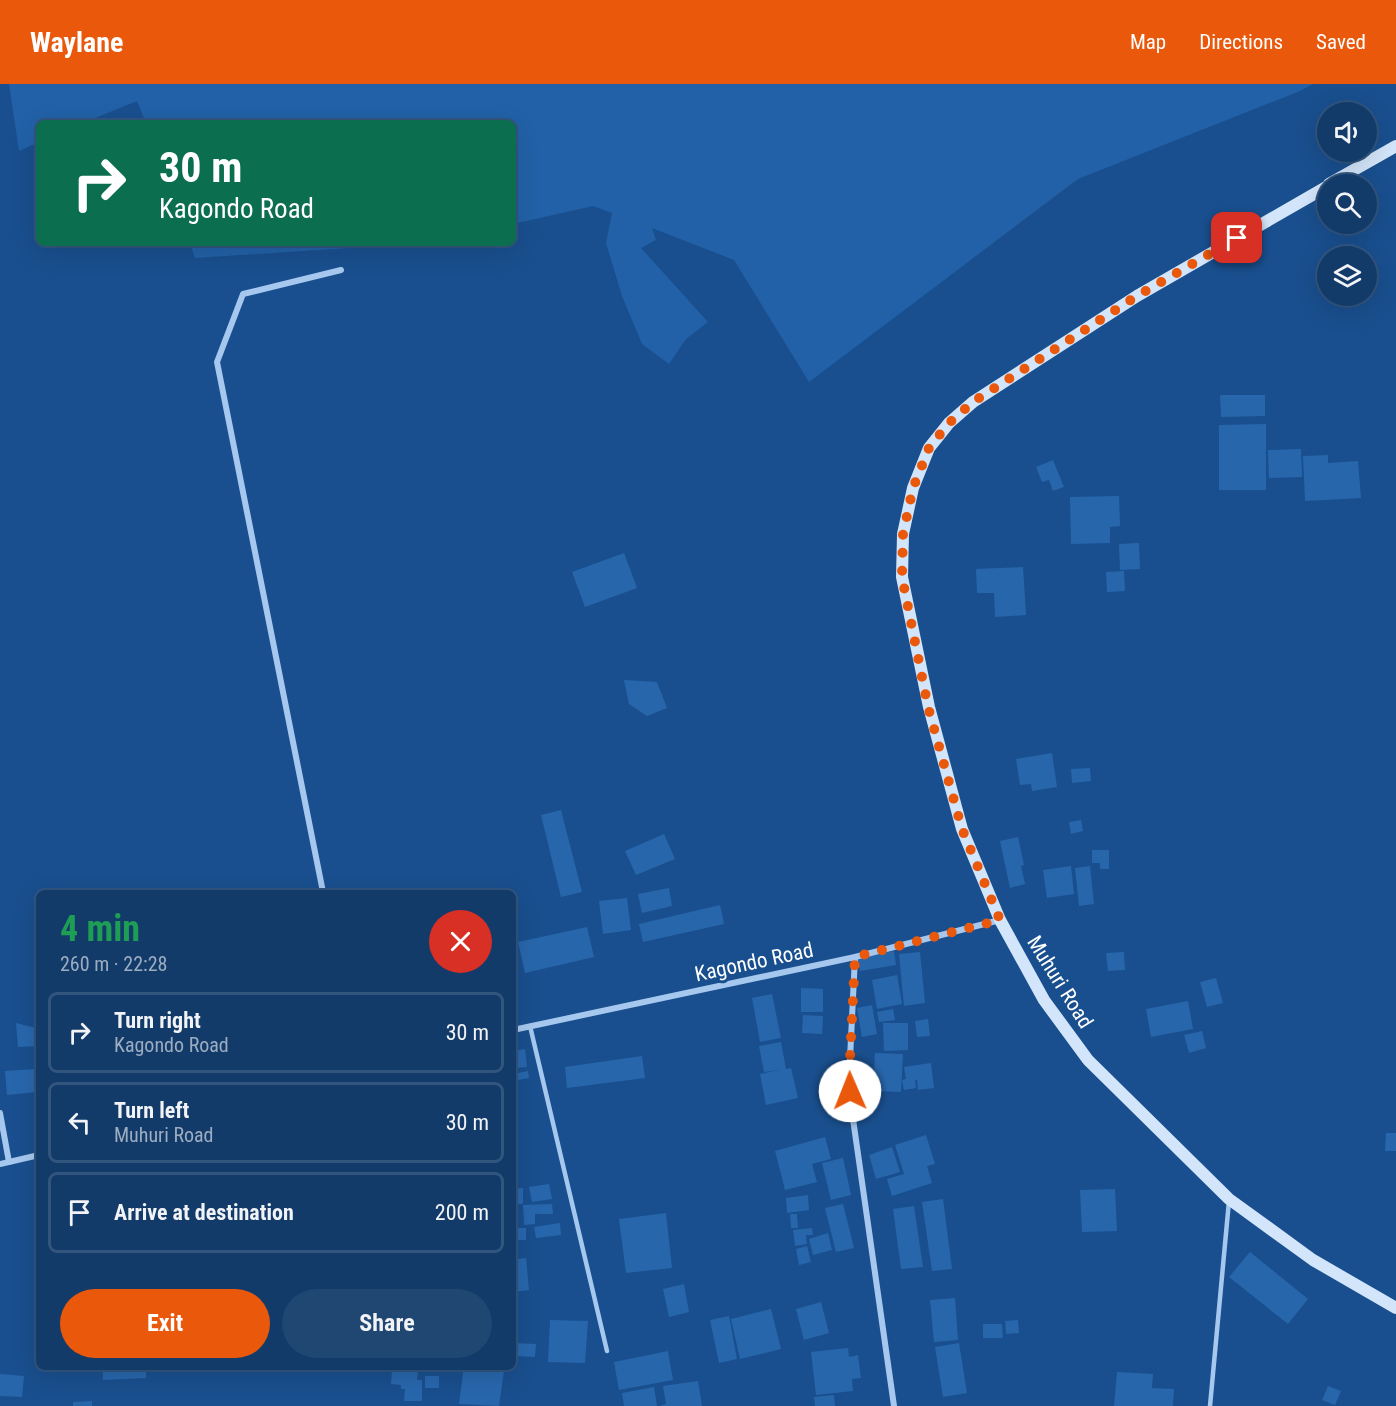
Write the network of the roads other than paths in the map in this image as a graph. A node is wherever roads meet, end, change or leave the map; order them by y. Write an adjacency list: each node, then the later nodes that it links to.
1 (1396, 146): 2 (main road, Muhuri Road)
2 (1347, 174)
3 (1317, 191): 6 (main road, Muhuri Road)
4 (341, 270): 5 (street)
5 (323, 890)
6 (1000, 920): 7 (street, Kagondo Road); 14 (main road, Muhuri Road)
7 (855, 957): 8 (street, Kagondo Road); 17 (street)
8 (530, 1026): 9 (street, Kagondo Road); 16 (lane)
9 (516, 1029)
10 (0, 1113): 12 (street)
11 (36, 1156): 12 (street)
12 (9, 1162): 13 (street)
13 (0, 1164)
14 (1229, 1199): 15 (main road, Muhuri Road); 18 (lane)
15 (1396, 1308)
16 (607, 1350)
17 (894, 1406)
18 (1210, 1406)

